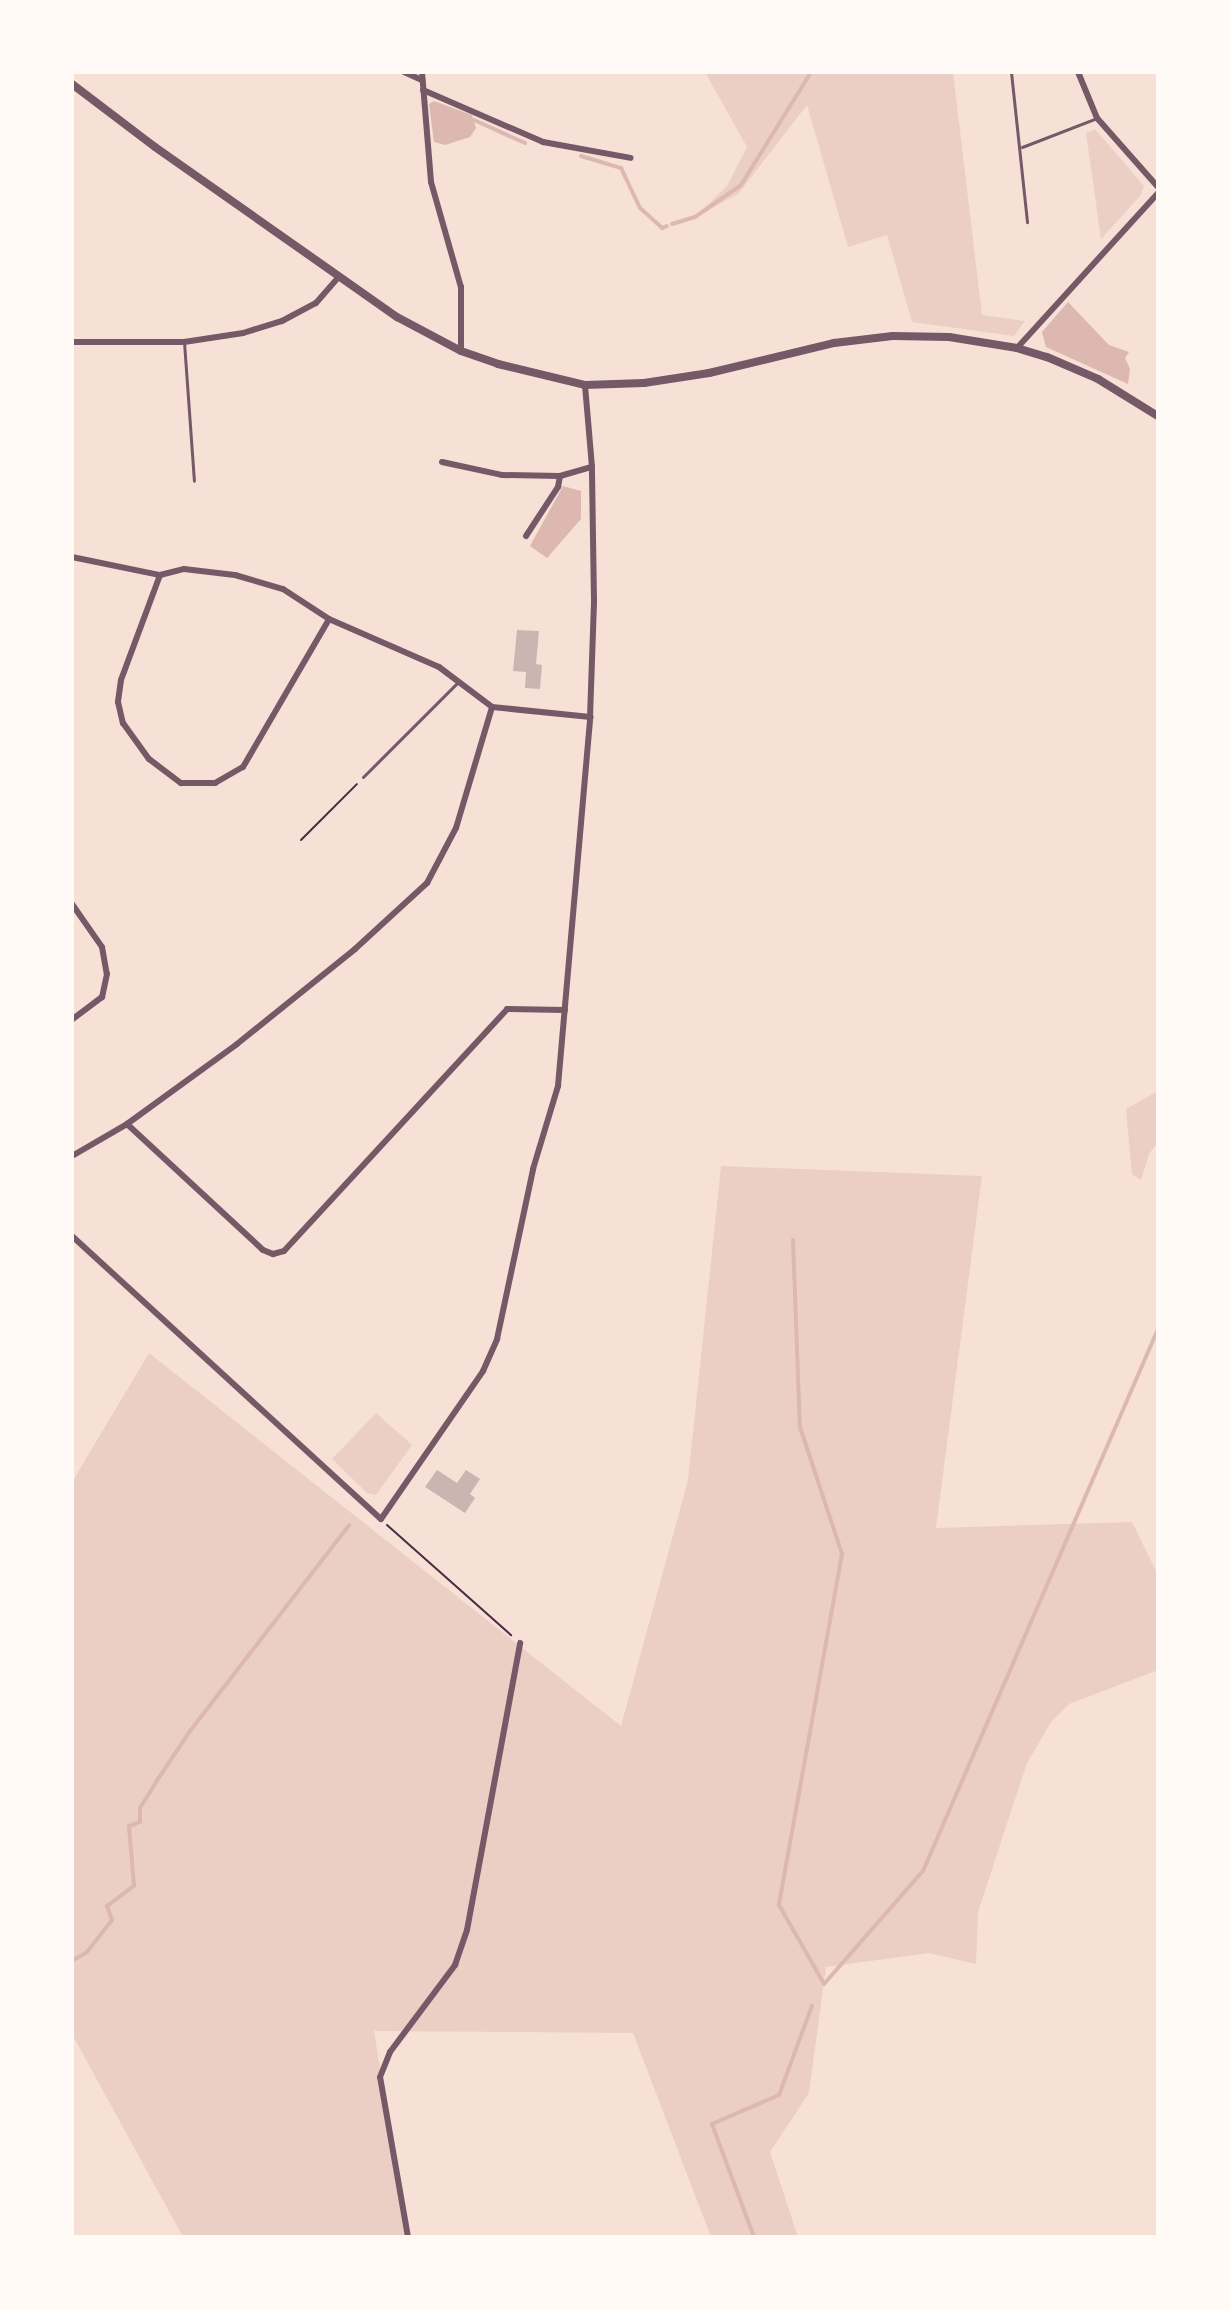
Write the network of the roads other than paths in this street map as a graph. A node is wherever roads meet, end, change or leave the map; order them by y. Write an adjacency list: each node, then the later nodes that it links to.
1 (404, 72): 4 (street)
2 (1011, 72): 8 (lane)
3 (1078, 72): 7 (street)
4 (422, 76): 6 (street)
5 (72, 84): 12 (street)
6 (423, 90): 9 (street); 16 (street)
7 (1097, 118): 8 (lane); 10 (street)
8 (1021, 147): 11 (lane)
9 (631, 158)
10 (1158, 190): 15 (street)
11 (1027, 222)
12 (338, 278): 14 (street); 16 (street)
13 (72, 342): 14 (street)
14 (184, 342): 22 (lane)
15 (1017, 348): 17 (street); 18 (street)
16 (461, 351): 17 (street)
17 (585, 385): 20 (street)
18 (1158, 416)
19 (442, 462): 21 (street)
20 (592, 467): 21 (street); 29 (street)
21 (560, 476): 23 (street)
22 (194, 481)
23 (526, 536)
24 (72, 557): 25 (street)
25 (160, 575): 26 (street); 26 (street)
26 (329, 619): 27 (street)
27 (459, 681): 28 (street); 30 (lane)
28 (492, 707): 29 (street); 34 (street)
29 (590, 717): 32 (street)
30 (363, 777)
31 (72, 904): 33 (street)
32 (565, 1010): 34 (street); 36 (street)
33 (72, 1020)
34 (127, 1124): 35 (street)
35 (72, 1156)
36 (72, 1236)
37 (520, 1643): 38 (street)
38 (408, 2237)

